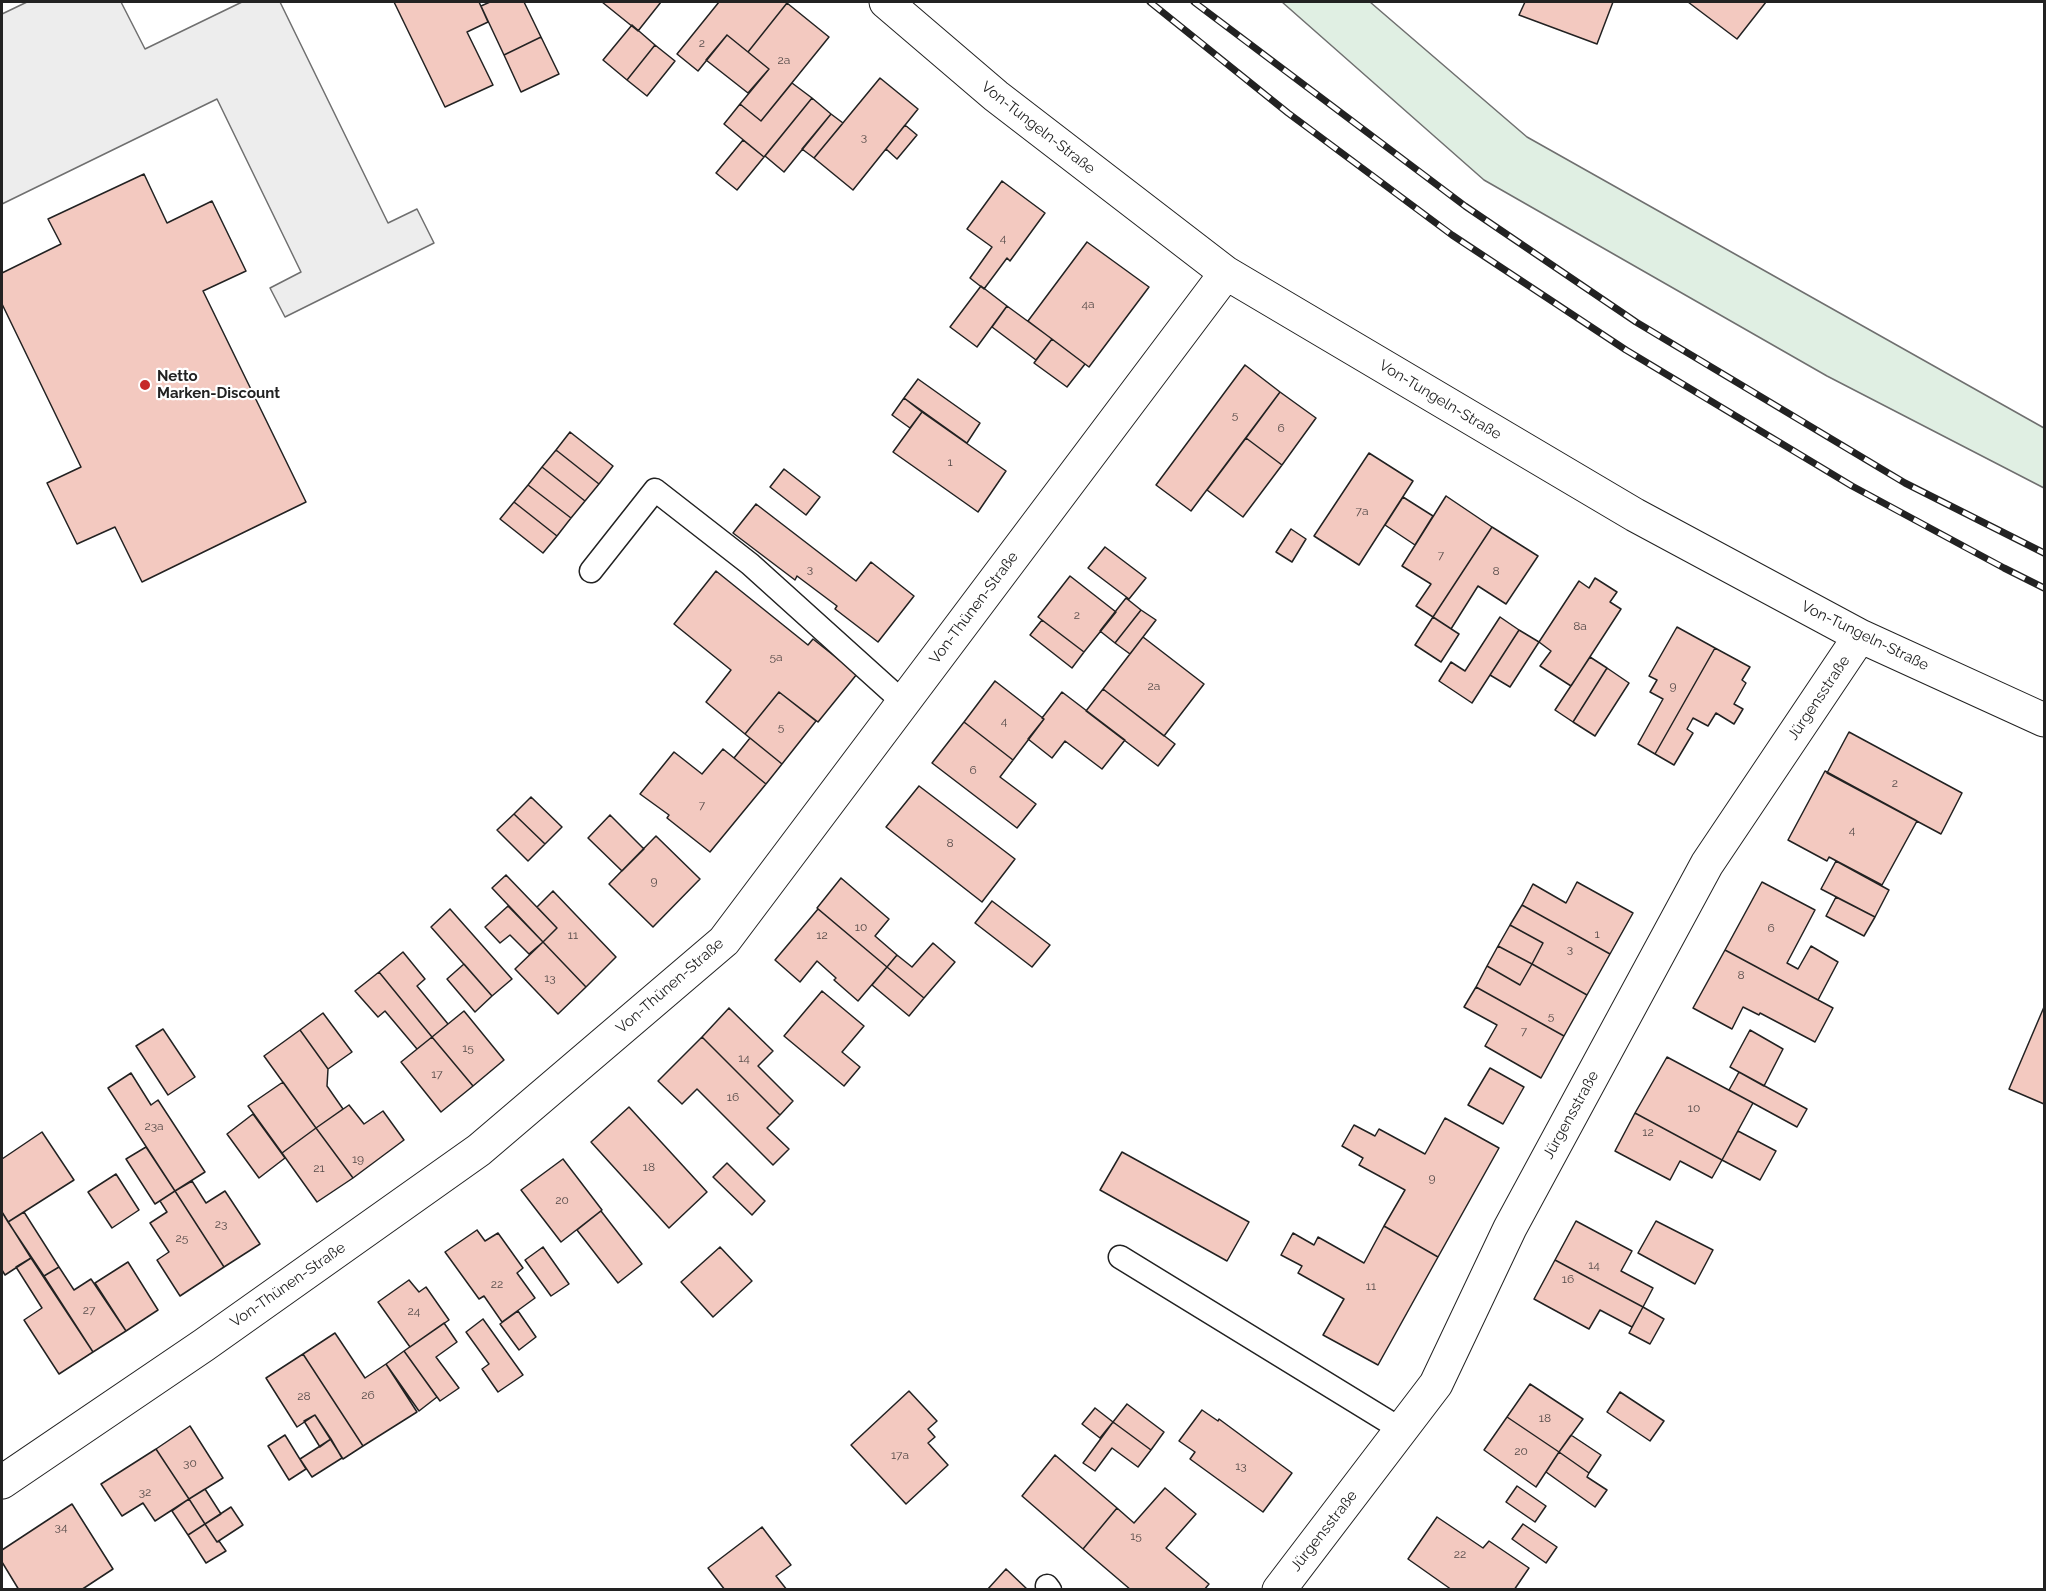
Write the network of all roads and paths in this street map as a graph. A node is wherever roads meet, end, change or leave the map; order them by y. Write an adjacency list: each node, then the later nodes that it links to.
1 (886, 2): 2 (street, Von-Tungeln-Straße)
2 (1226, 273): 4 (street, Von-Tungeln-Straße); 5 (street, Von-Thünen-Straße)
3 (591, 571): 5 (lane)
4 (1860, 636): 6 (street, Von-Tungeln-Straße); 8 (street, Jürgensstraße)
5 (903, 702): 9 (street, Von-Thünen-Straße)
6 (2044, 720)
7 (1120, 1257): 8 (lane)
8 (1402, 1430): 10 (street, Jürgensstraße)
9 (2, 1482)
10 (1279, 1590)

